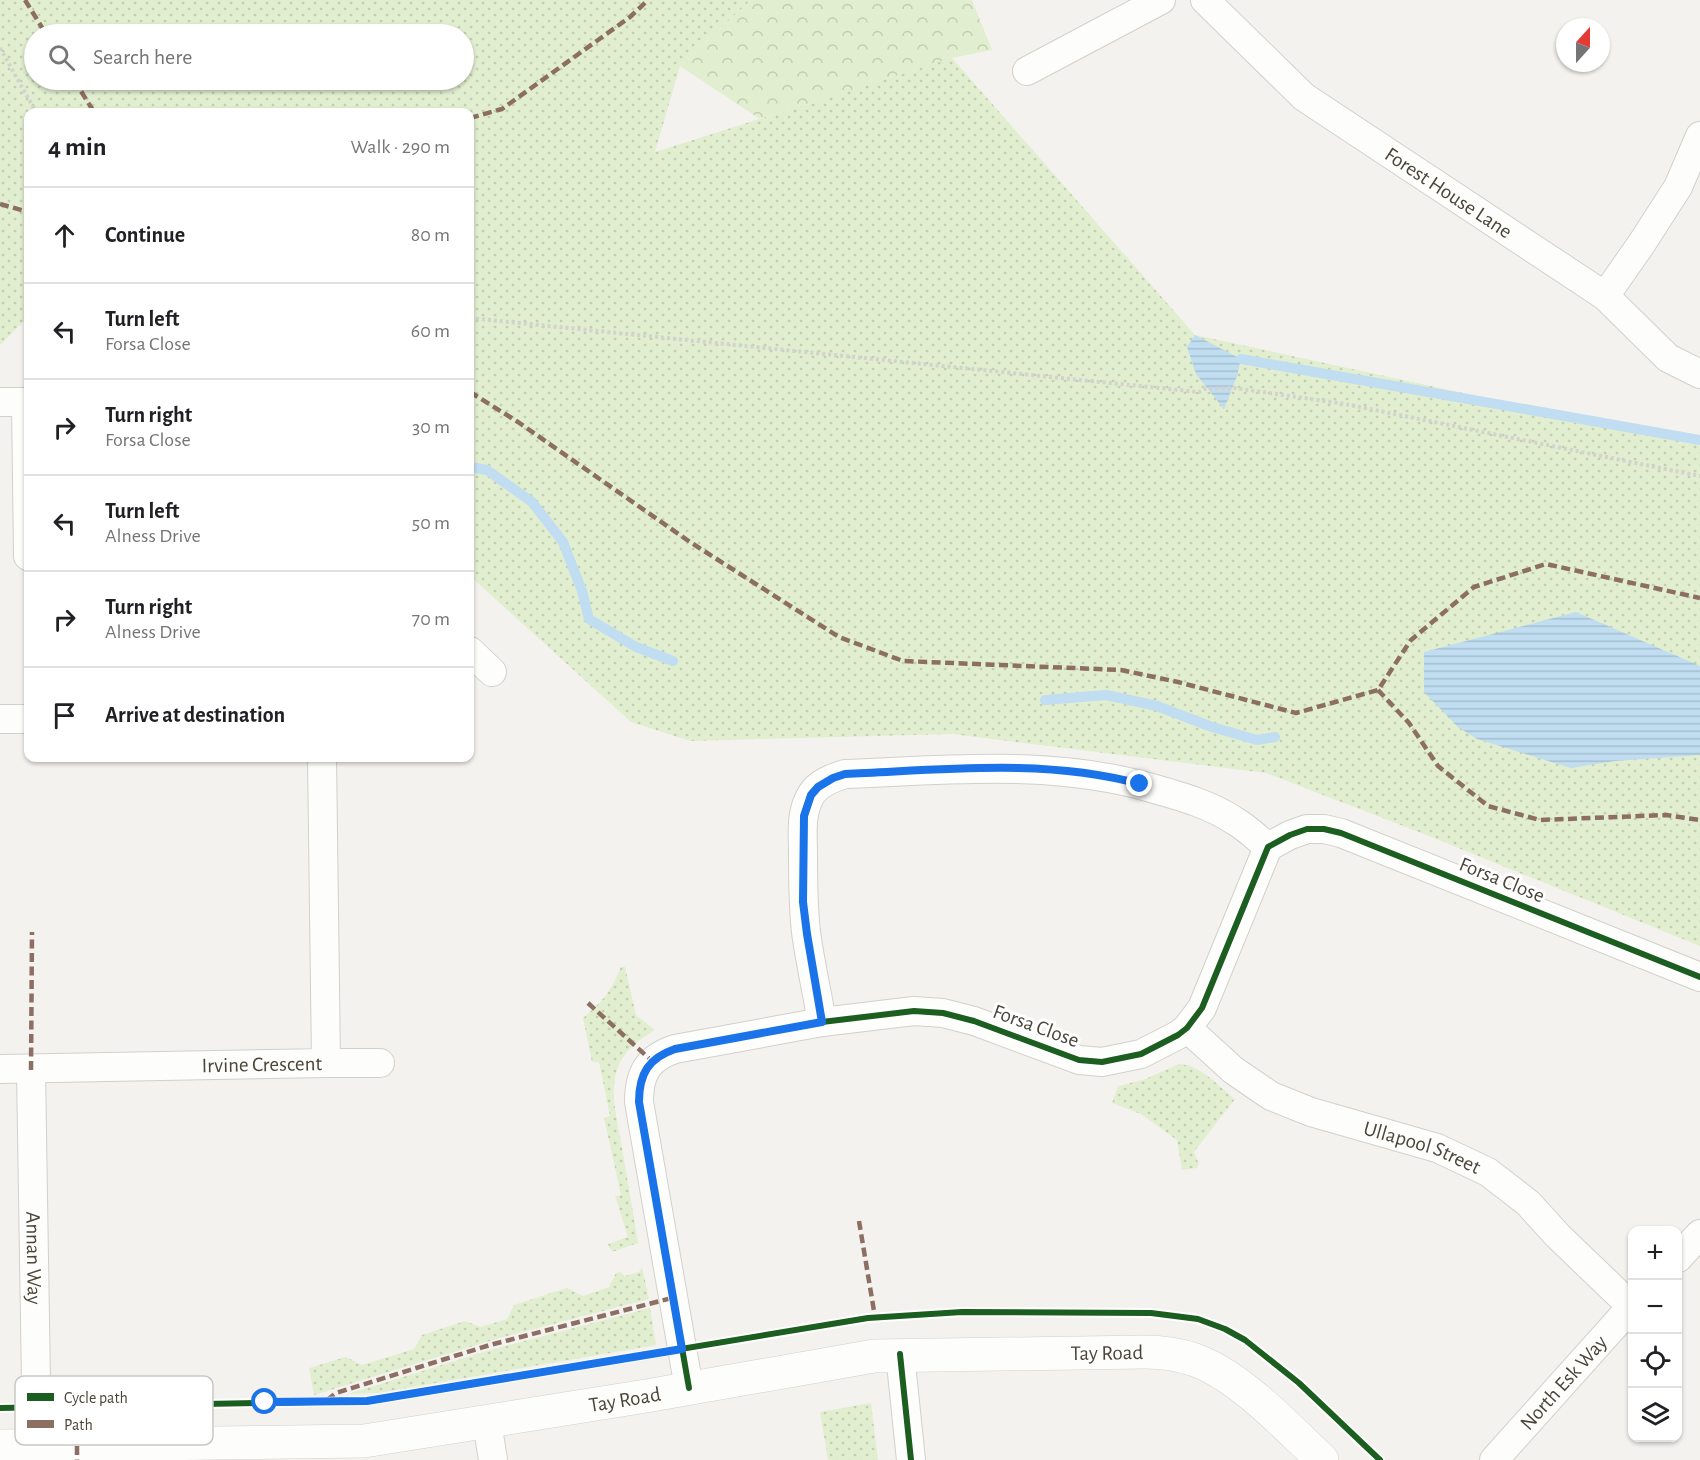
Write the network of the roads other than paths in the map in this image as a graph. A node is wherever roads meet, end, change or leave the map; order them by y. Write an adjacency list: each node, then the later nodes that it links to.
1 (1161, 0): 3 (street)
2 (1205, 0): 5 (street, Forest House Lane)
3 (1027, 71)
4 (1700, 136): 5 (street)
5 (1605, 296): 6 (street, Forest House Lane)
6 (1700, 374)
7 (18, 402): 8 (street)
8 (24, 494)
9 (474, 655): 10 (street)
10 (492, 672)
11 (0, 719): 12 (street)
12 (24, 719)
13 (322, 762): 18 (street, Irvine Crescent)
14 (1268, 847): 15 (street, Forsa Close); 16 (street); 17 (street, Forsa Close)
15 (1700, 977)
16 (822, 1022): 17 (street, Forsa Close); 28 (street, Forsa Close)
17 (1187, 1028): 24 (street, Ullapool Street)
18 (326, 1063): 19 (street); 21 (street, Irvine Crescent)
19 (380, 1064)
20 (0, 1070): 21 (street, Irvine Crescent)
21 (31, 1070): 27 (street, Annan Way)
22 (1700, 1233): 23 (street)
23 (1682, 1253)
24 (1628, 1303)
25 (1628, 1311): 37 (street, North Esk Way)
26 (900, 1354): 28 (street, Tay Road); 35 (street); 36 (street, Tay Road)
27 (37, 1376)
28 (689, 1388): 29 (street, Tay Road)
29 (487, 1422): 30 (street, Tay Road); 34 (street)
30 (213, 1443)
31 (103, 1445): 33 (street, Tay Road)
32 (0, 1446): 33 (street, Tay Road)
33 (38, 1446)
34 (493, 1460)
35 (911, 1460)
36 (1322, 1460)
37 (1494, 1460)

